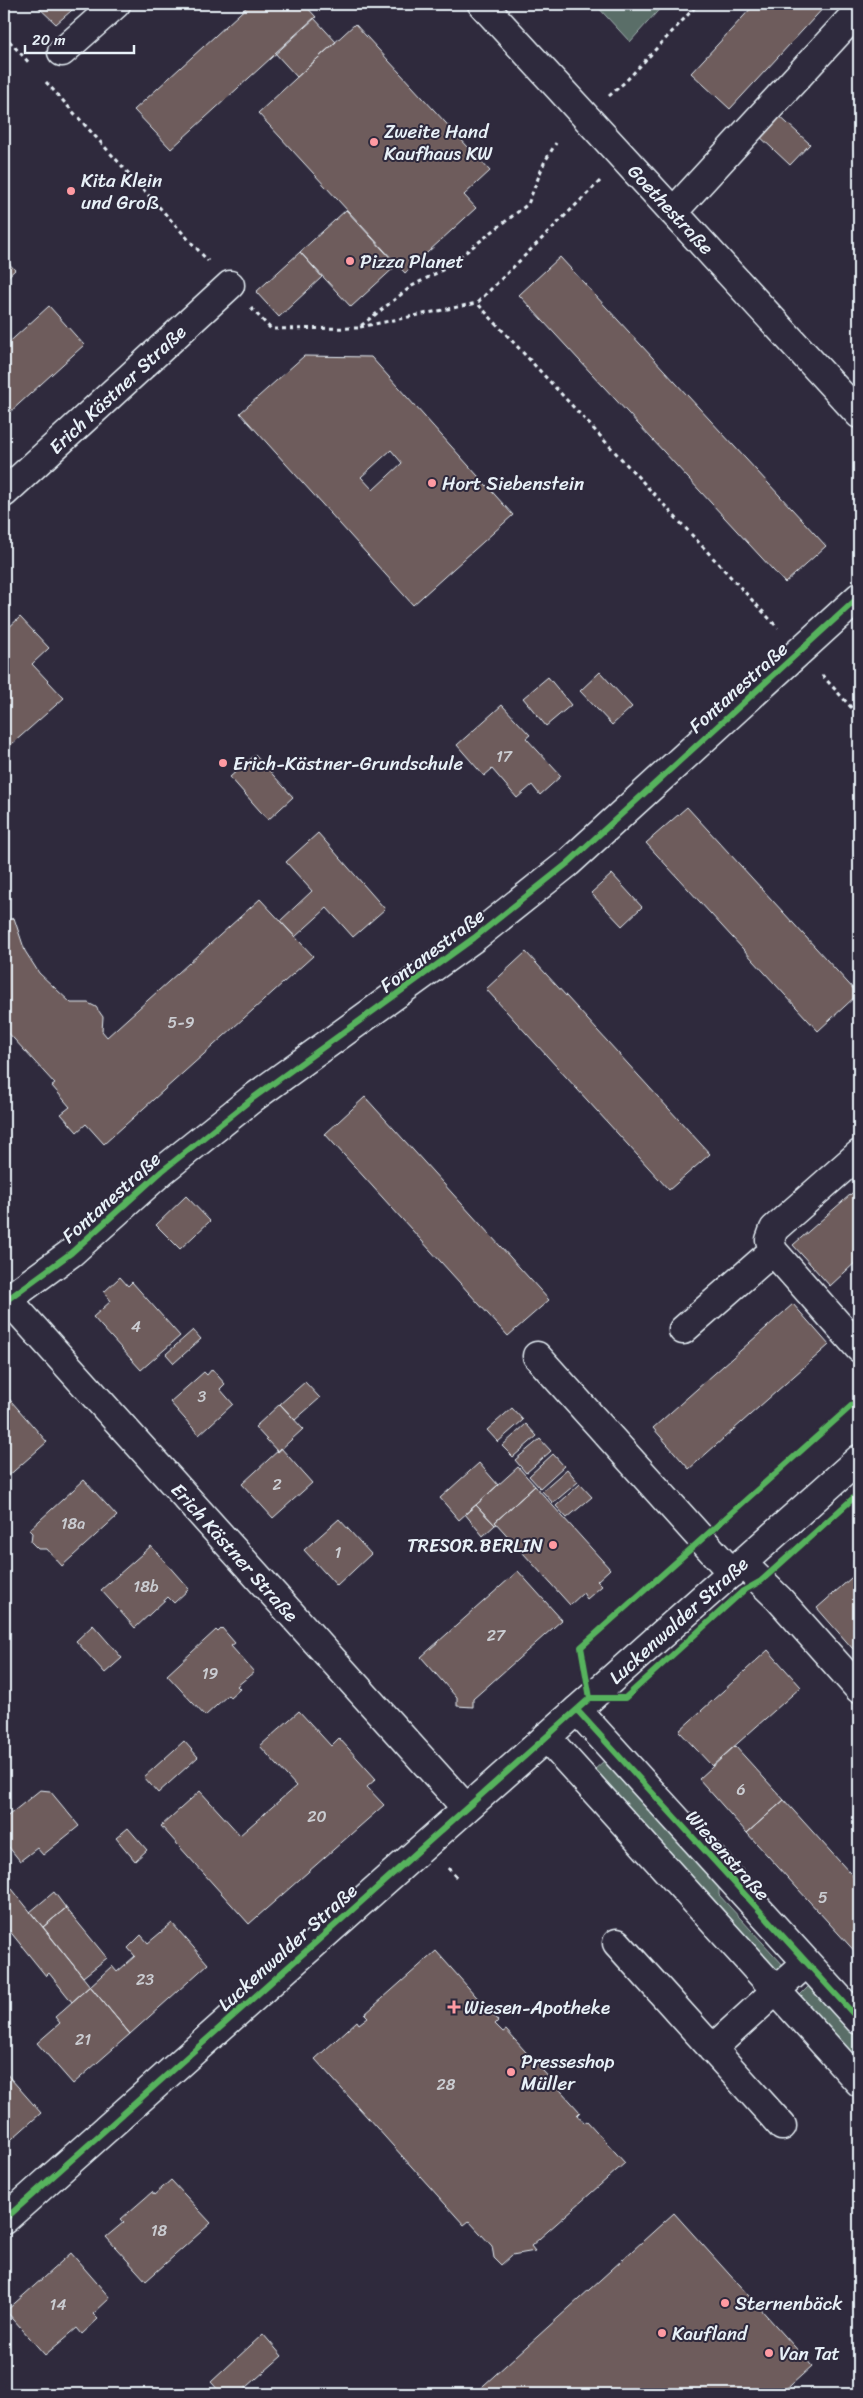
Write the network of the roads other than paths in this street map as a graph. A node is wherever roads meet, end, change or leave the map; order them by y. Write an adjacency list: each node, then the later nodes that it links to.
1 (116, 4): 4 (street)
2 (482, 4): 5 (street, Goethestraße)
3 (859, 10): 5 (street)
4 (62, 52)
5 (673, 212): 7 (street, Goethestraße)
6 (230, 285): 8 (street, Erich Kästner Straße)
7 (856, 404)
8 (4, 493)
9 (859, 597): 12 (street, Fontanestraße)
10 (859, 1154): 11 (street)
11 (772, 1251): 13 (street); 14 (street)
12 (5, 1299): 21 (street, Erich Kästner Straße)
13 (684, 1330)
14 (859, 1348)
15 (537, 1356): 17 (street)
16 (859, 1459): 17 (street, Luckenwalder Straße)
17 (737, 1568): 18 (street); 19 (street, Luckenwalder Straße)
18 (859, 1689)
19 (577, 1710): 20 (street, Luckenwalder Straße); 23 (street, Wiesenstraße)
20 (546, 1737): 21 (street, Luckenwalder Straße); 24 (street)
21 (466, 1808): 29 (street, Luckenwalder Straße)
22 (617, 1944): 26 (street)
23 (806, 1963): 24 (street); 25 (street, Wiesenstraße)
24 (776, 1991): 26 (street); 27 (street)
25 (859, 2020)
26 (712, 2049): 28 (street)
27 (859, 2082)
28 (782, 2126)
29 (4, 2220)

